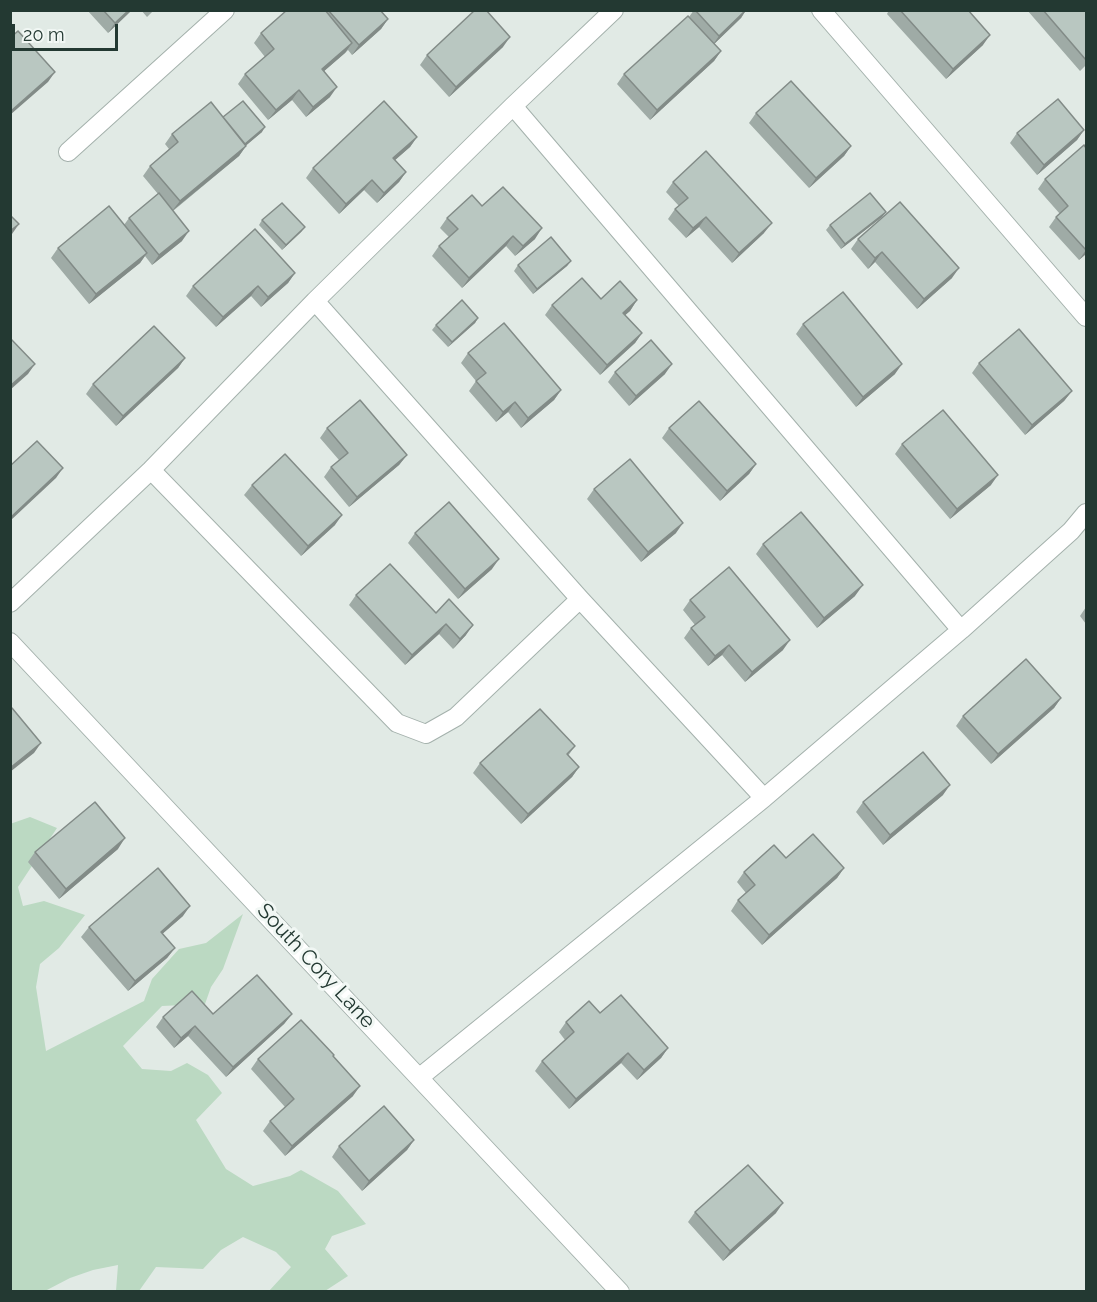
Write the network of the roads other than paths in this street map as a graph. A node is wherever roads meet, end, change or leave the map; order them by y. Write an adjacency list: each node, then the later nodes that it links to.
1 (225, 10): 5 (street)
2 (614, 10): 4 (street)
3 (821, 10): 7 (street)
4 (513, 106): 6 (street); 12 (street)
5 (68, 152)
6 (315, 301): 8 (street); 10 (street)
7 (1086, 317)
8 (151, 470): 10 (street); 11 (street)
9 (1086, 513): 12 (street)
10 (580, 599): 14 (street)
11 (10, 603)
12 (961, 630): 14 (street)
13 (10, 642): 15 (street, South Cory Lane)
14 (764, 798): 15 (street)
15 (420, 1077): 16 (street, South Cory Lane)
16 (620, 1292)

